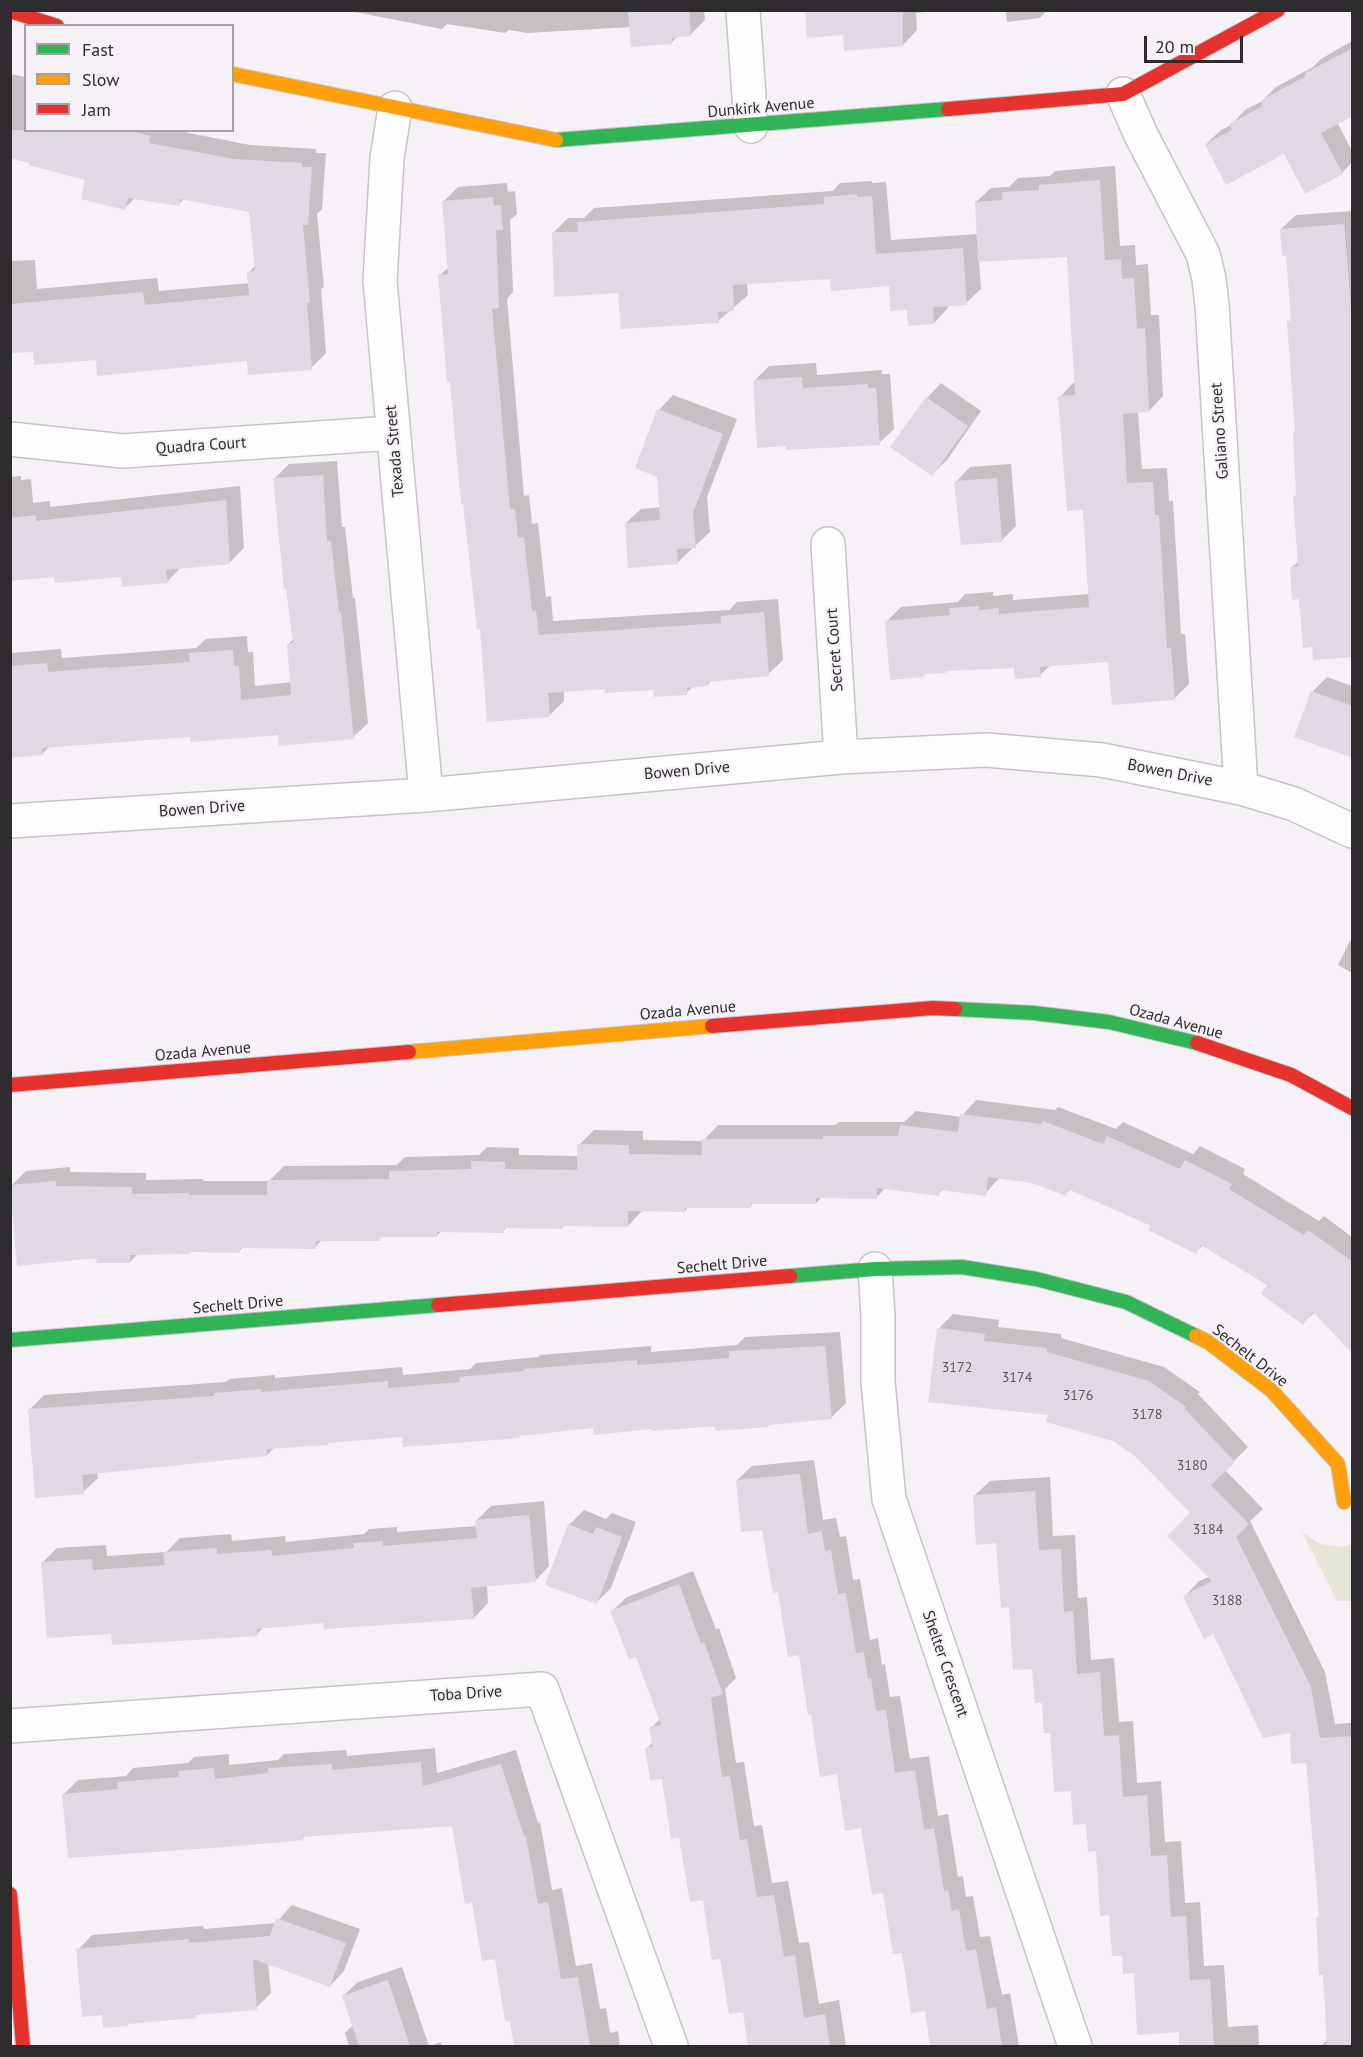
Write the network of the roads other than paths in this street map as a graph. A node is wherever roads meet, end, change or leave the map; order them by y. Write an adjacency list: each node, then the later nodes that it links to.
1 (743, 10): 8 (street)
2 (1278, 10): 6 (street, Dunkirk Avenue)
3 (10, 11): 4 (street)
4 (51, 24)
5 (234, 74): 7 (street, Dunkirk Avenue)
6 (1123, 94): 8 (street, Dunkirk Avenue); 13 (street, Galiano Street)
7 (395, 108): 8 (street, Dunkirk Avenue); 9 (street, Texada Street)
8 (751, 126)
9 (393, 433): 10 (street, Quadra Court); 14 (street, Texada Street)
10 (10, 439)
11 (828, 544): 12 (street, Secret Court)
12 (841, 757): 13 (street, Bowen Drive); 14 (street, Bowen Drive)
13 (1240, 788): 16 (street, Bowen Drive)
14 (426, 795): 15 (street, Bowen Drive)
15 (10, 820)
16 (1353, 831)
17 (10, 1084): 18 (street, Ozada Avenue)
18 (1353, 1108)
19 (874, 1269): 20 (street, Sechelt Drive); 21 (street, Sechelt Drive); 26 (street, Shelter Crescent)
20 (10, 1340)
21 (1344, 1502)
22 (10, 1726): 25 (street, Toba Drive)
23 (10, 1894): 24 (street)
24 (23, 2046)
25 (671, 2046)
26 (1075, 2046)

